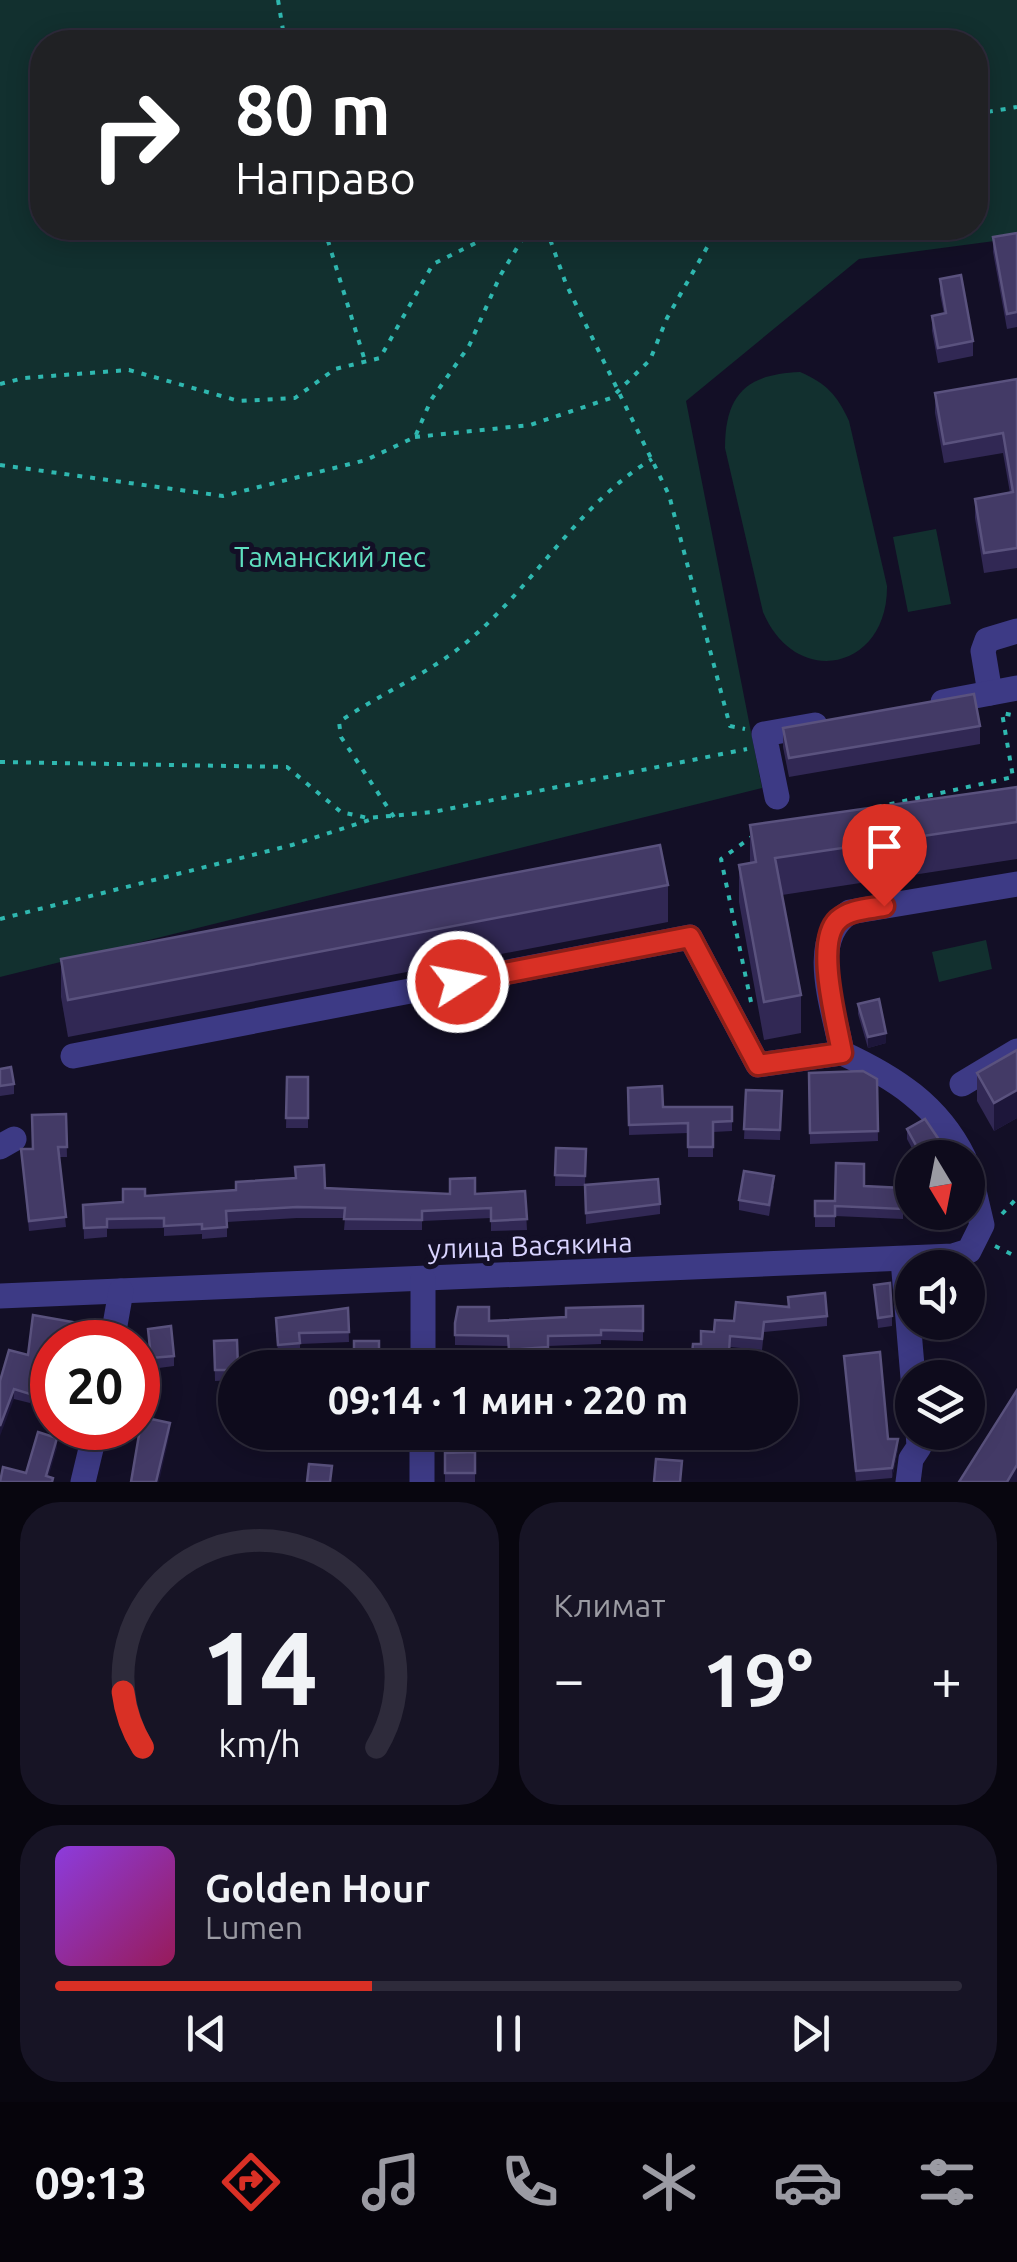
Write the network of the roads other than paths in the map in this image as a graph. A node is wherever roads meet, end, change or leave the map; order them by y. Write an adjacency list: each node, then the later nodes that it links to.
1 (1017, 630): 3 (street)
2 (1017, 688): 3 (street)
3 (990, 694): 4 (street)
4 (915, 707)
5 (840, 720): 6 (street)
6 (777, 797)
7 (1017, 884): 9 (street)
8 (1017, 1051): 11 (street)
9 (842, 1053): 10 (street); 12 (street)
10 (73, 1056)
11 (962, 1084)
12 (956, 1140)
13 (895, 1260): 14 (street, улица Васякина)
14 (423, 1279): 15 (street, улица Васякина); 18 (street)
15 (121, 1291): 16 (street, улица Васякина); 17 (street)
16 (0, 1296)
17 (116, 1320)
18 (423, 1350)
19 (91, 1450): 22 (street)
20 (422, 1450): 23 (street)
21 (917, 1450): 24 (street)
22 (83, 1482)
23 (422, 1482)
24 (908, 1482)

